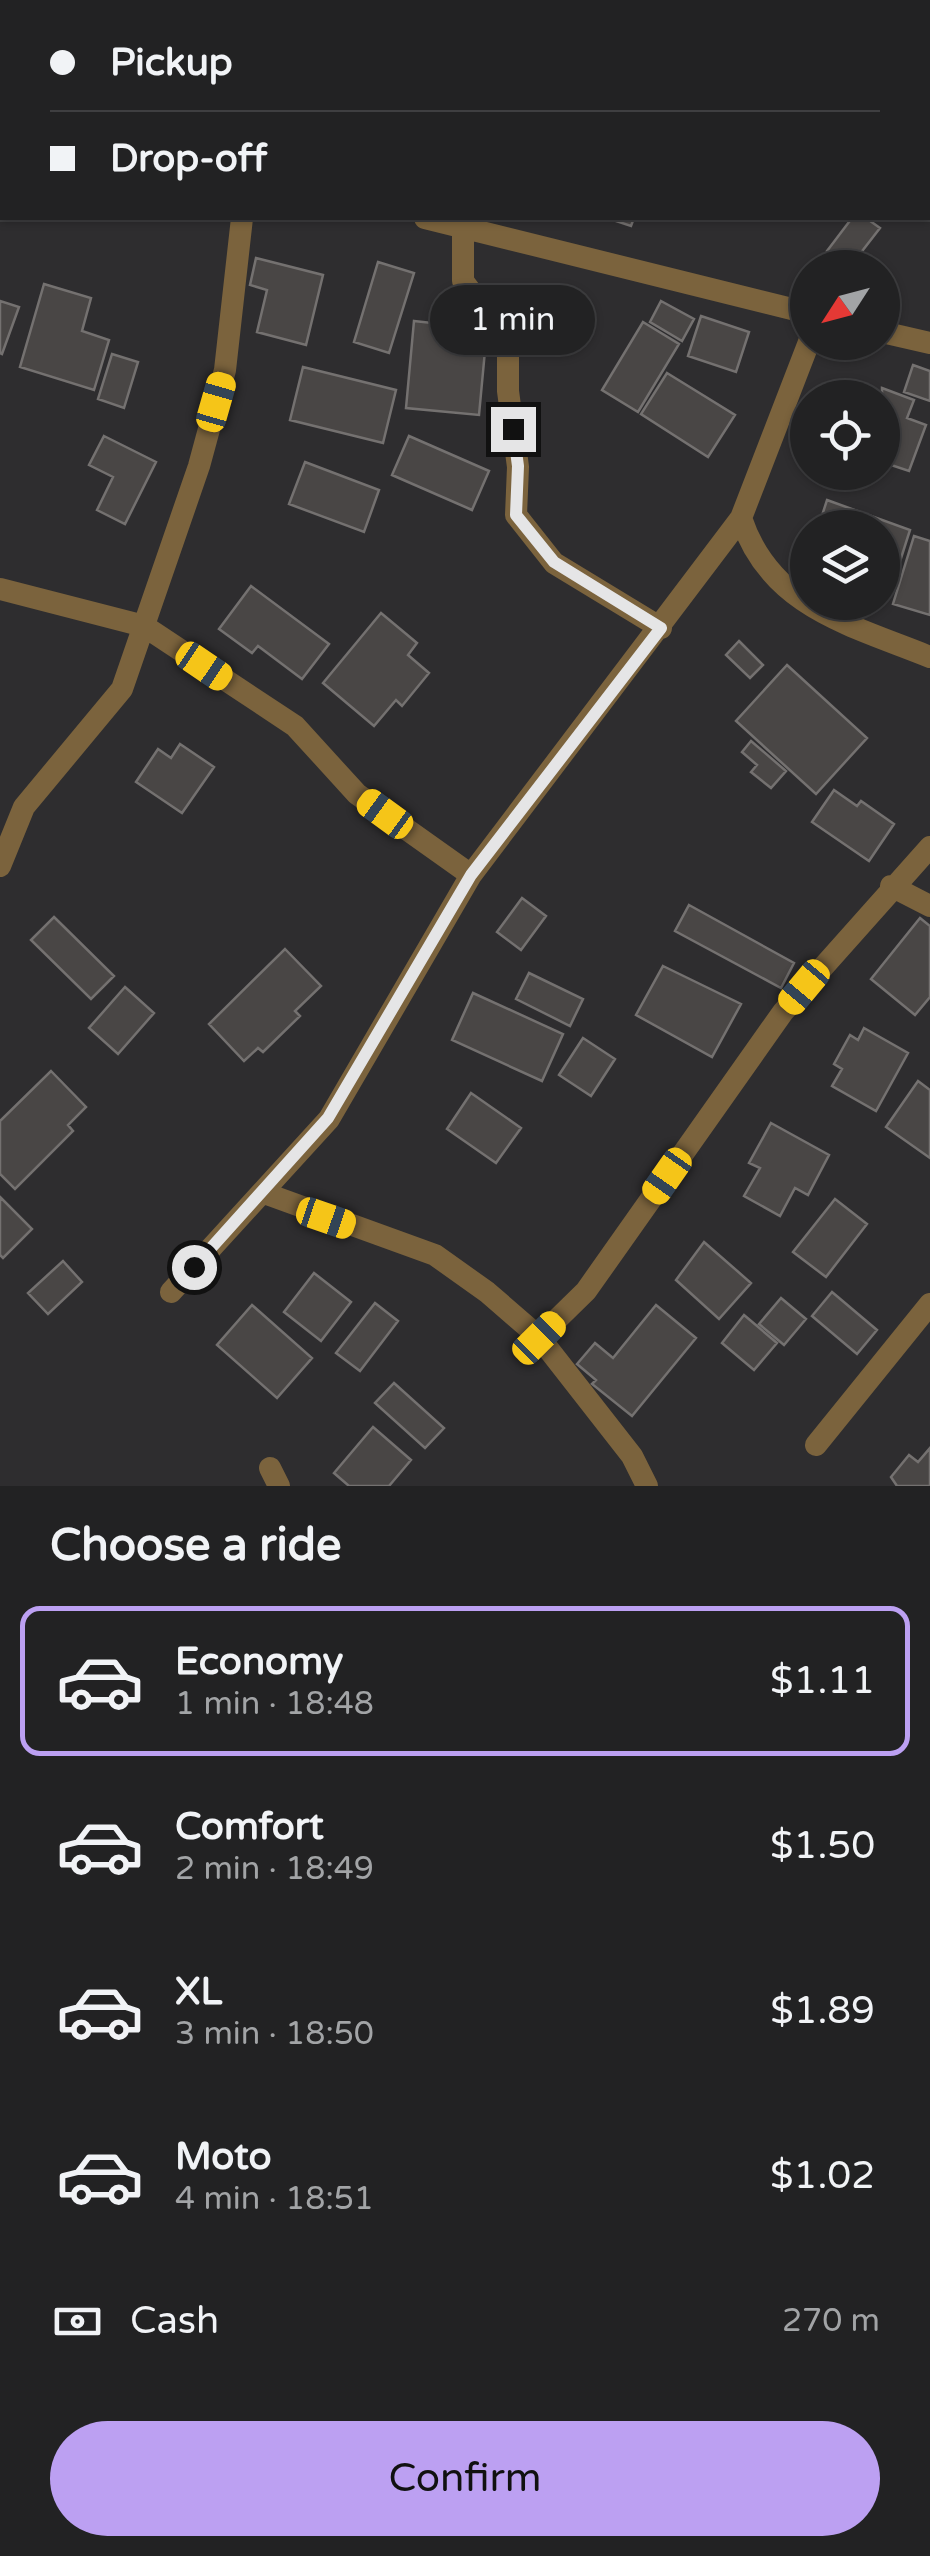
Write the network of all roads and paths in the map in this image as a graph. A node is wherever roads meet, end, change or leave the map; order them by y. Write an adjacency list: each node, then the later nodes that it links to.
1 (242, 220): 10 (street)
2 (433, 220): 3 (street)
3 (463, 228): 4 (street); 11 (street)
4 (790, 309)
5 (900, 336): 6 (street)
6 (930, 343)
7 (802, 360): 8 (street)
8 (740, 518): 11 (street); 12 (street)
9 (0, 588): 10 (street)
10 (144, 626): 14 (street); 15 (street)
11 (661, 628): 15 (street)
12 (930, 657)
13 (930, 848): 16 (street)
14 (0, 866)
15 (471, 875): 18 (street)
16 (891, 886): 17 (street); 21 (street)
17 (930, 906)
18 (264, 1193): 19 (street); 21 (street)
19 (172, 1292)
20 (930, 1304): 22 (street)
21 (539, 1338): 23 (street)
22 (816, 1445)
23 (647, 1486)

